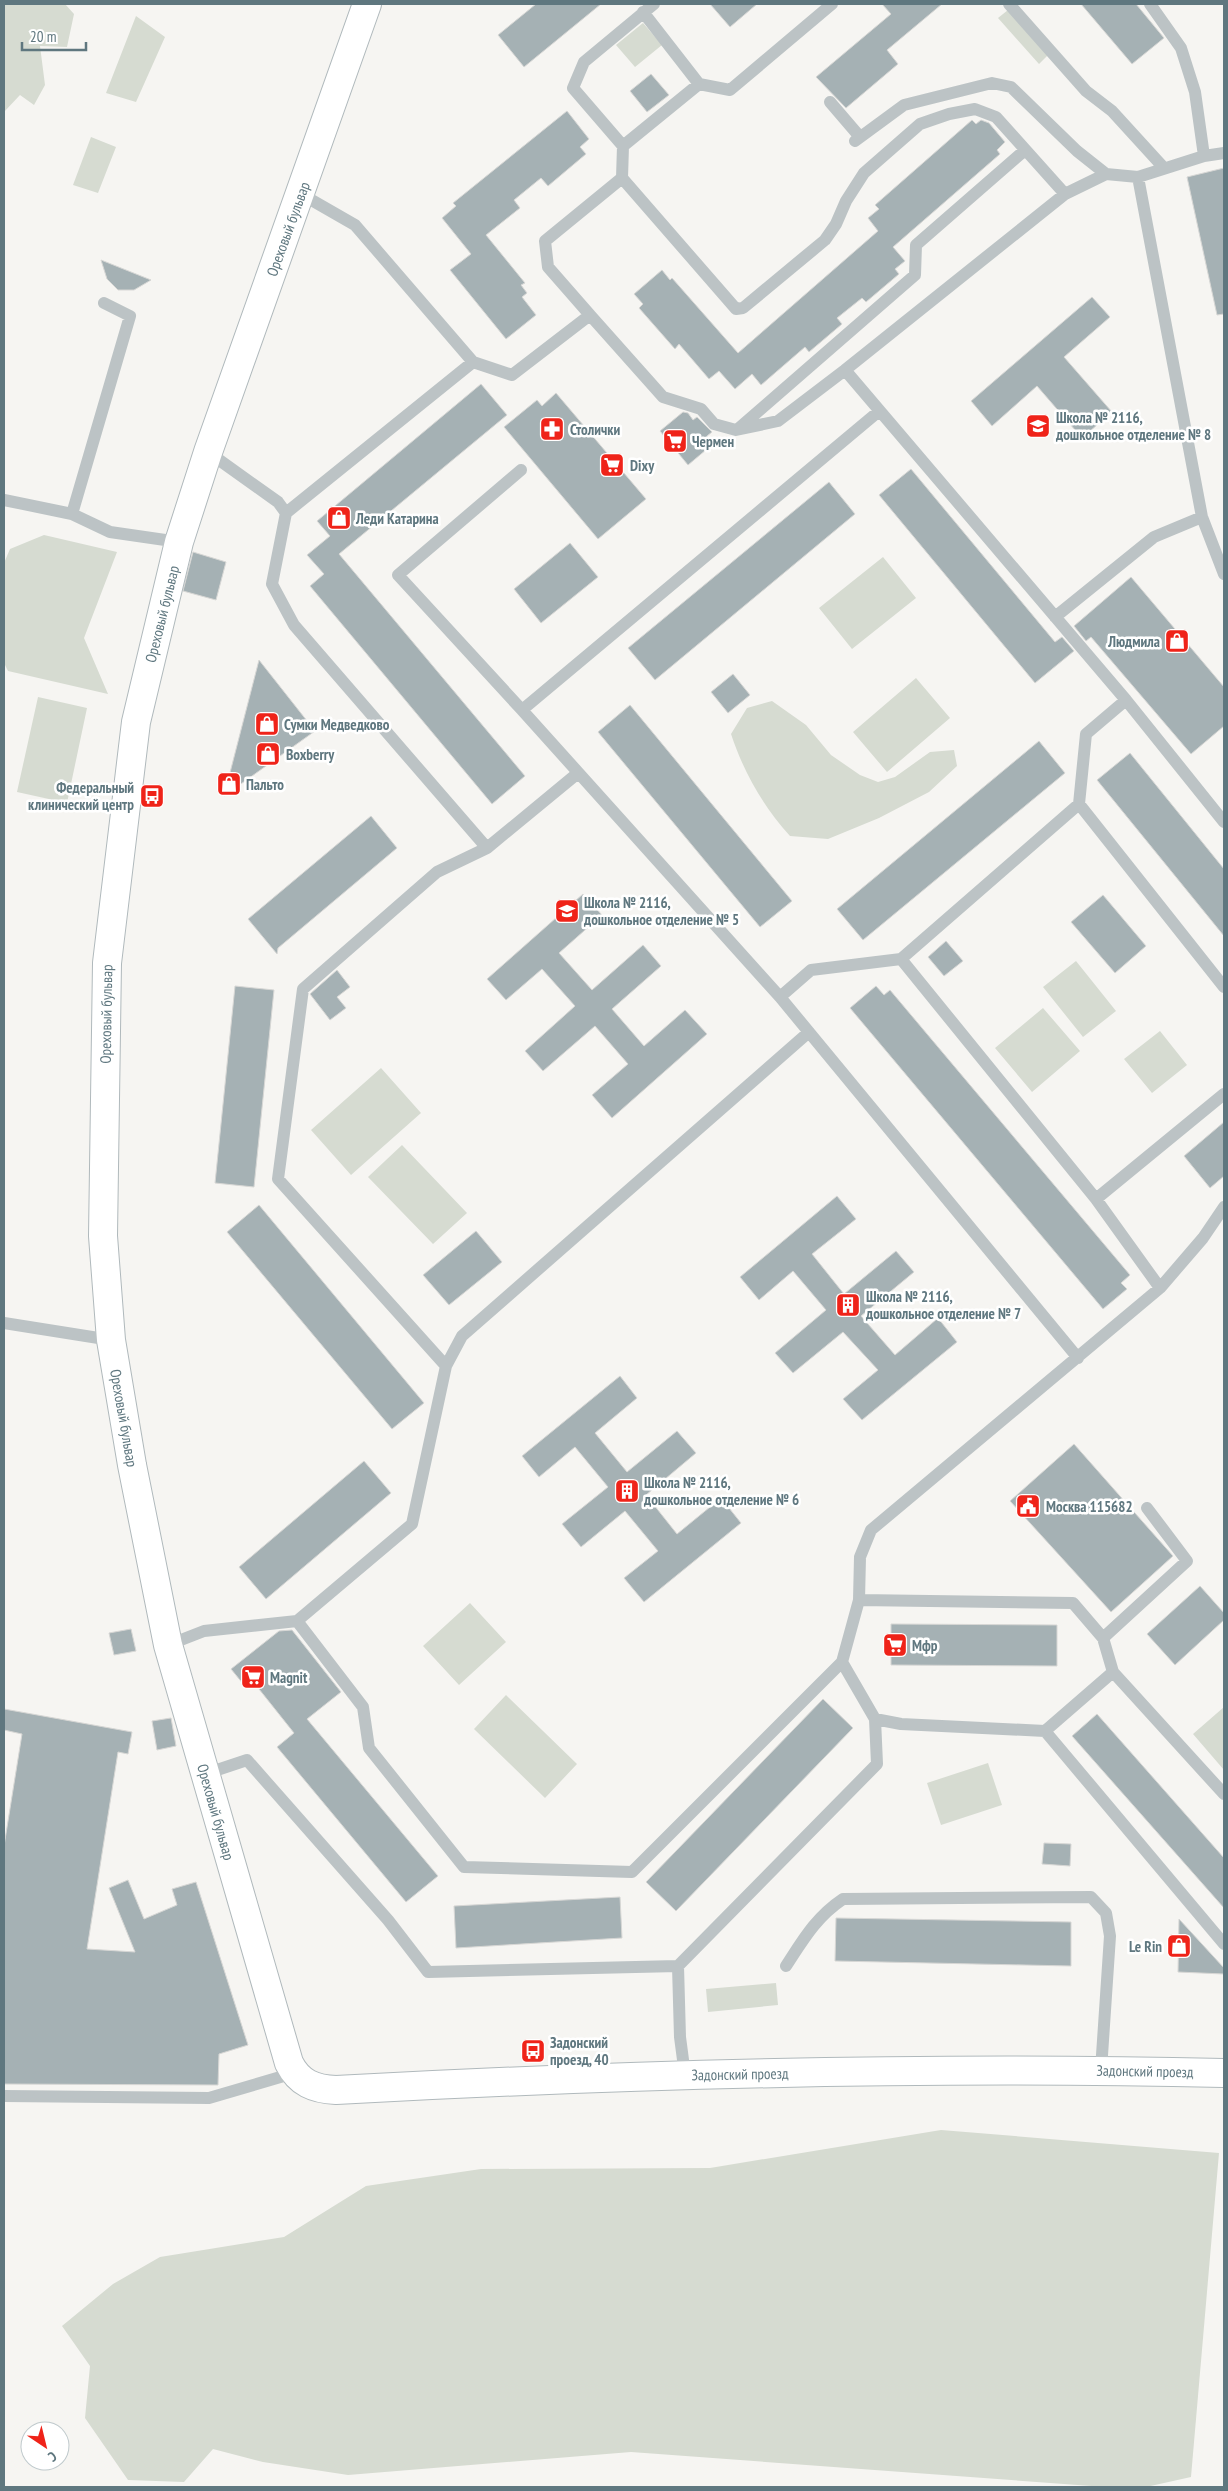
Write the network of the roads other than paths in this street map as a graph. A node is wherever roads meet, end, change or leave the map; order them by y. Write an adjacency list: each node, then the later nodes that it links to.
1 (367, 4): 17 (street, Ореховый бульвар)
2 (654, 4): 6 (lane)
3 (832, 4): 7 (lane)
4 (1009, 4): 13 (lane)
5 (1150, 4): 12 (lane)
6 (643, 12): 7 (lane); 9 (lane)
7 (699, 84): 9 (lane)
8 (830, 102): 14 (lane)
9 (623, 146): 16 (lane)
10 (1025, 150): 16 (lane); 18 (lane); 24 (lane)
11 (1224, 153): 12 (lane)
12 (1204, 156): 13 (lane)
13 (1164, 168): 15 (lane)
14 (1106, 174): 15 (lane); 18 (lane)
15 (1138, 177): 30 (lane)
16 (622, 178): 20 (lane)
17 (301, 194): 21 (lane); 25 (street, Ореховый бульвар)
18 (1065, 194): 22 (lane)
19 (104, 304): 29 (lane)
20 (590, 315): 21 (lane); 24 (lane)
21 (473, 362): 28 (lane)
22 (845, 370): 23 (lane); 24 (lane)
23 (878, 412): 33 (lane); 35 (lane)
24 (736, 430)
25 (208, 452): 28 (lane); 31 (street, Ореховый бульвар)
26 (521, 470): 35 (lane)
27 (4, 500): 29 (lane)
28 (286, 513): 39 (lane)
29 (72, 514): 31 (lane)
30 (1202, 517): 32 (lane); 33 (lane)
31 (179, 542): 49 (street, Ореховый бульвар)
32 (1224, 574)
33 (1055, 617): 34 (lane)
34 (1126, 700): 37 (lane); 38 (lane)
35 (522, 710): 36 (lane)
36 (578, 773): 39 (lane); 42 (lane)
37 (1078, 804): 40 (lane); 41 (lane)
38 (1224, 822)
39 (487, 848): 51 (lane)
40 (901, 960): 42 (lane); 45 (lane)
41 (1224, 986)
42 (780, 997): 43 (lane)
43 (809, 1032): 50 (lane); 51 (lane)
44 (1224, 1094): 45 (lane)
45 (1096, 1199): 47 (lane)
46 (1224, 1207): 47 (lane)
47 (1160, 1288): 50 (lane)
48 (4, 1323): 49 (lane)
49 (111, 1340): 56 (street, Ореховый бульвар)
50 (1078, 1358): 53 (lane)
51 (446, 1366): 54 (lane)
52 (1147, 1508): 55 (lane)
53 (859, 1600): 55 (lane); 57 (lane)
54 (297, 1621): 56 (lane); 57 (lane)
55 (1103, 1638): 58 (lane)
56 (168, 1645): 61 (street, Ореховый бульвар)
57 (842, 1662): 59 (lane)
58 (1113, 1672): 60 (lane); 62 (lane)
59 (875, 1719): 60 (lane); 64 (lane)
60 (1044, 1731): 63 (lane)
61 (205, 1774): 64 (lane); 67 (street, Ореховый бульвар)
62 (1224, 1794)
63 (1224, 1944)
64 (678, 1966): 69 (lane)
65 (786, 1966): 66 (lane)
66 (1101, 2070): 68 (street, Задонский проезд); 69 (street, Задонский проезд)
67 (294, 2073): 69 (street, Задонский проезд); 70 (lane)
68 (1224, 2073)
69 (685, 2075)
70 (4, 2096)

